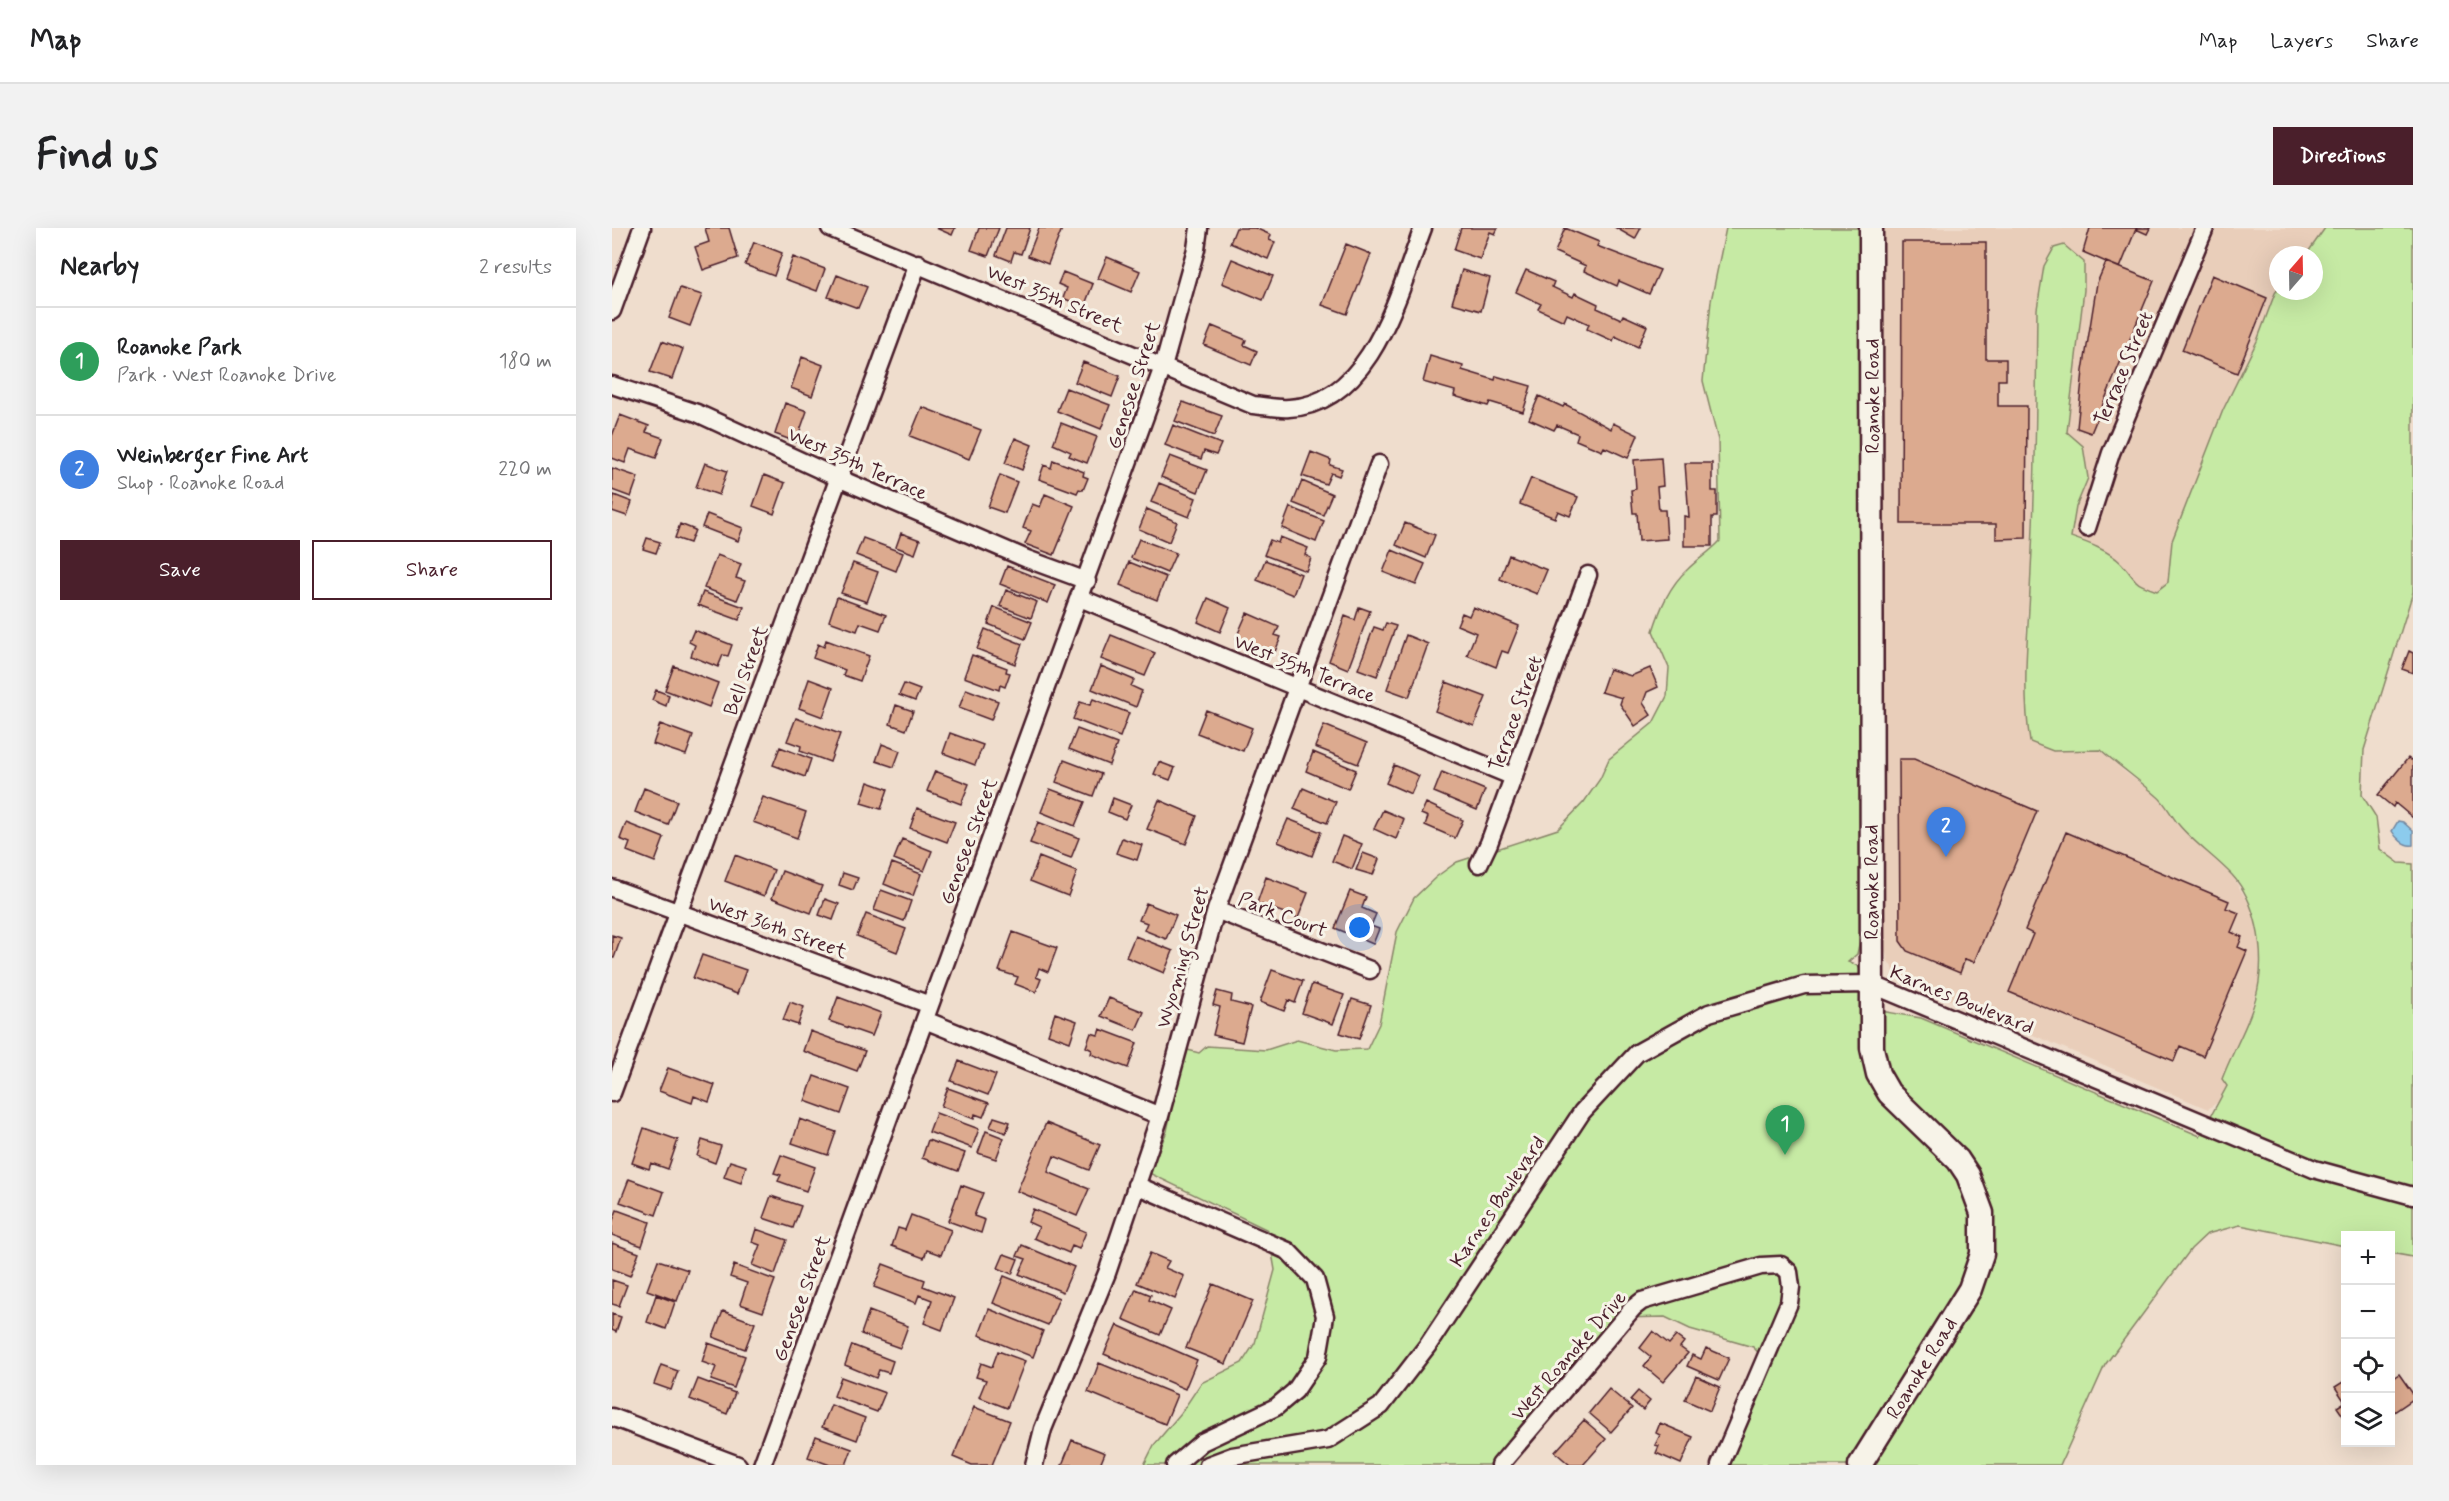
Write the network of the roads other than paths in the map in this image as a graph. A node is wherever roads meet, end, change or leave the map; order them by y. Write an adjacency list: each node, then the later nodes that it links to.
1 (642, 228): 8 (street)
2 (830, 228): 7 (street, West 35th Street)
3 (1199, 228): 9 (street, Genesee Street)
4 (1423, 228): 9 (street, West 35th Street)
5 (1871, 228): 24 (street, Roanoke Road)
6 (2205, 228): 13 (street, Terrace Street)
7 (918, 263): 9 (street, West 35th Street); 12 (street, Bell Street)
8 (612, 311)
9 (1163, 367): 15 (street, Genesee Street)
10 (612, 385): 12 (street, West 35th Terrace)
11 (1379, 464): 17 (street, Wyoming Street)
12 (838, 478): 15 (street, West 35th Terrace); 22 (street, Bell Street)
13 (2087, 528)
14 (1588, 575): 18 (street, Terrace Street)
15 (1087, 581): 16 (street, Genesee Street)
16 (1080, 598): 17 (street, West 35th Terrace); 25 (street, Genesee Street)
17 (1298, 687): 18 (street, West 35th Terrace); 21 (street, Wyoming Street)
18 (1514, 777): 19 (street, Terrace Street)
19 (1479, 864)
20 (612, 888): 22 (street, West 36th Street)
21 (1216, 910): 23 (street, Park Court); 27 (street, Wyoming Street)
22 (678, 913): 25 (street, West 36th Street); 26 (street, Bell Street)
23 (1370, 970)
24 (1871, 984): 29 (street, Karnes Boulevard); 35 (street, Karnes Boulevard); 38 (street, Roanoke Road)
25 (927, 1012): 27 (street, West 36th Street); 32 (street, Genesee Street)
26 (612, 1093)
27 (1160, 1116): 28 (street, Wyoming Street)
28 (1136, 1185): 33 (street, Wyoming Street); 34 (street)
29 (2413, 1196)
30 (612, 1418): 31 (street)
31 (738, 1465)
32 (762, 1465)
33 (1034, 1465)
34 (1174, 1465)
35 (1208, 1465)
36 (1500, 1465): 37 (street, West Roanoke Drive)
37 (1720, 1465)
38 (1860, 1465)

